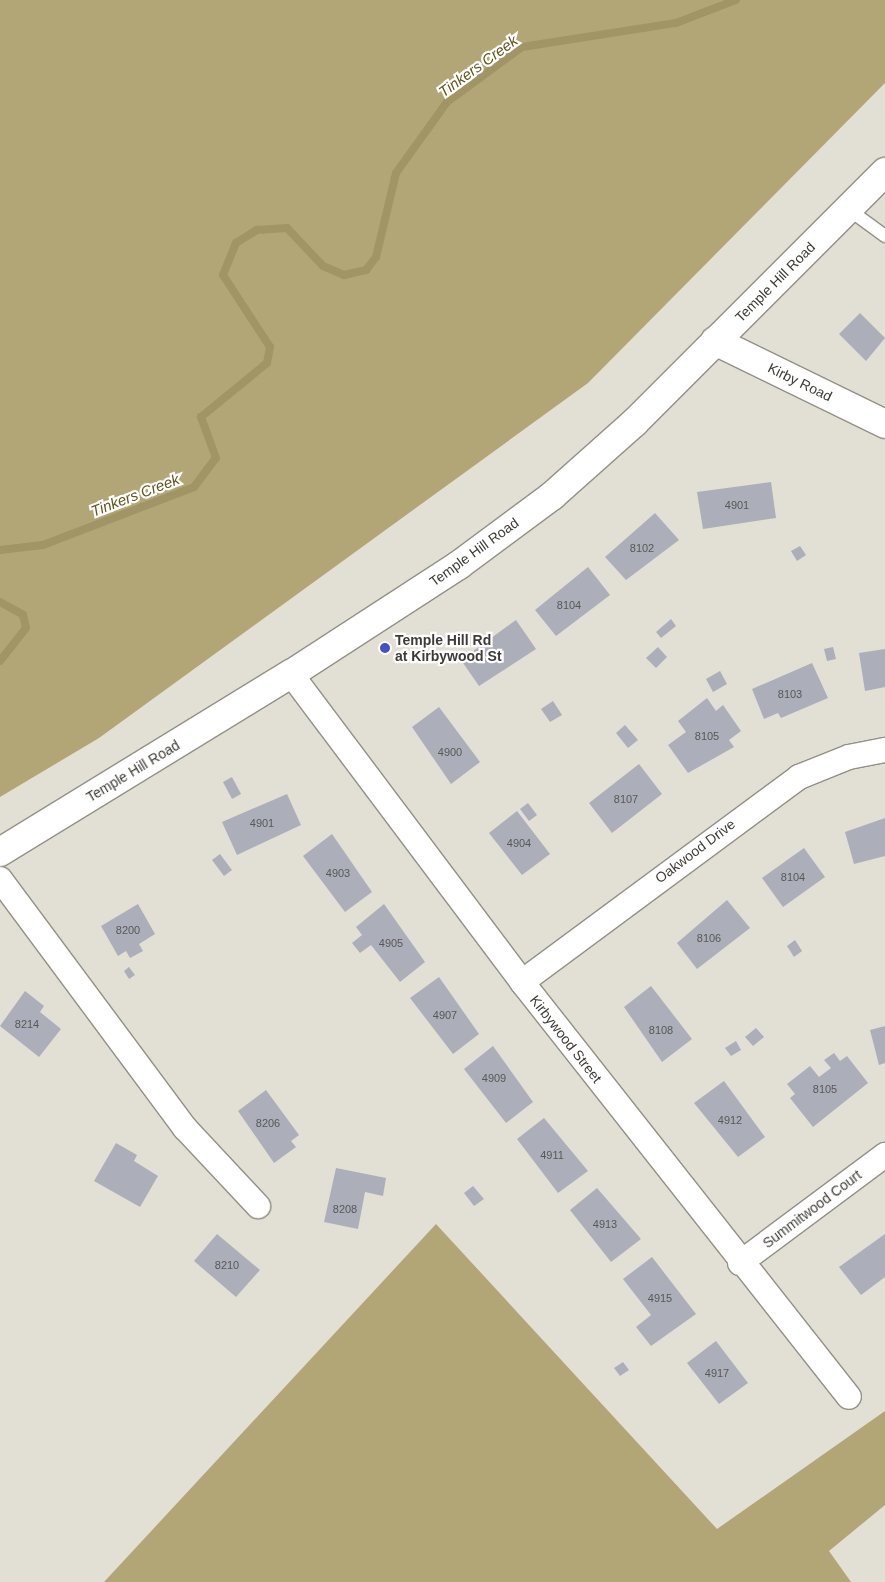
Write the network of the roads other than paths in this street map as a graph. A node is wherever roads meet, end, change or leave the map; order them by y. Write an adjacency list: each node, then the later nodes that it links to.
1 (885, 172): 2 (main road, Temple Hill Road)
2 (848, 209): 3 (lane); 4 (main road, Temple Hill Road)
3 (885, 236)
4 (715, 341): 5 (main road, Kirby Road); 6 (main road, Temple Hill Road)
5 (885, 424)
6 (292, 674): 8 (main road, Temple Hill Road); 10 (street, Kirbywood Street)
7 (885, 750): 10 (street, Oakwood Drive)
8 (0, 852)
9 (0, 879): 12 (street)
10 (522, 982): 13 (street, Kirbywood Street)
11 (885, 1155): 13 (street, Summitwood Court)
12 (258, 1206)
13 (740, 1263): 14 (street, Kirbywood Street)
14 (849, 1397)

